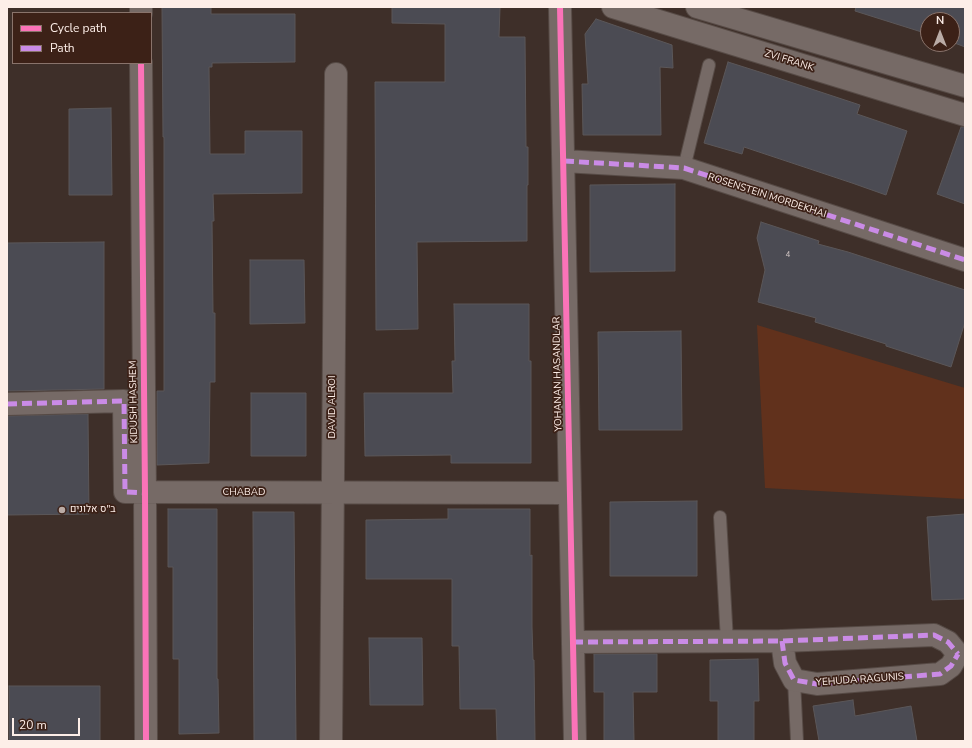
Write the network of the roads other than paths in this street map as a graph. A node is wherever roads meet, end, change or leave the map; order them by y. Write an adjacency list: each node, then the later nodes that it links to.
1 (560, 7): 9 (street, YOHANAN HASANDLAR)
2 (613, 7): 8 (street, ZVI FRANK)
3 (697, 7): 7 (street)
4 (141, 64): 13 (street, KIDUSH HASHEM)
5 (709, 65): 10 (lane)
6 (336, 74): 14 (street, DAVID ALROI)
7 (965, 86)
8 (965, 115)
9 (564, 161): 10 (street, ROSENSTEIN MORDEKHAI); 15 (street, YOHANAN HASANDLAR)
10 (684, 168): 11 (street, ROSENSTEIN MORDEKHAI)
11 (965, 260)
12 (7, 404): 13 (street, CHABAD)
13 (145, 492): 14 (street, CHABAD); 22 (street, KIDUSH HASHEM)
14 (332, 493): 15 (street, CHABAD); 23 (street, DAVID ALROI)
15 (570, 493): 19 (street, YOHANAN HASANDLAR)
16 (720, 517): 17 (lane)
17 (727, 641): 18 (street, YEHUDA RAGUNIS); 19 (street, YEHUDA RAGUNIS)
18 (782, 641): 20 (street, YEHUDA RAGUNIS); 21 (street)
19 (573, 642): 24 (street, YOHANAN HASANDLAR)
20 (961, 654): 21 (street, YEHUDA RAGUNIS)
21 (794, 680): 25 (lane)
22 (146, 741)
23 (330, 741)
24 (575, 741)
25 (797, 741)

